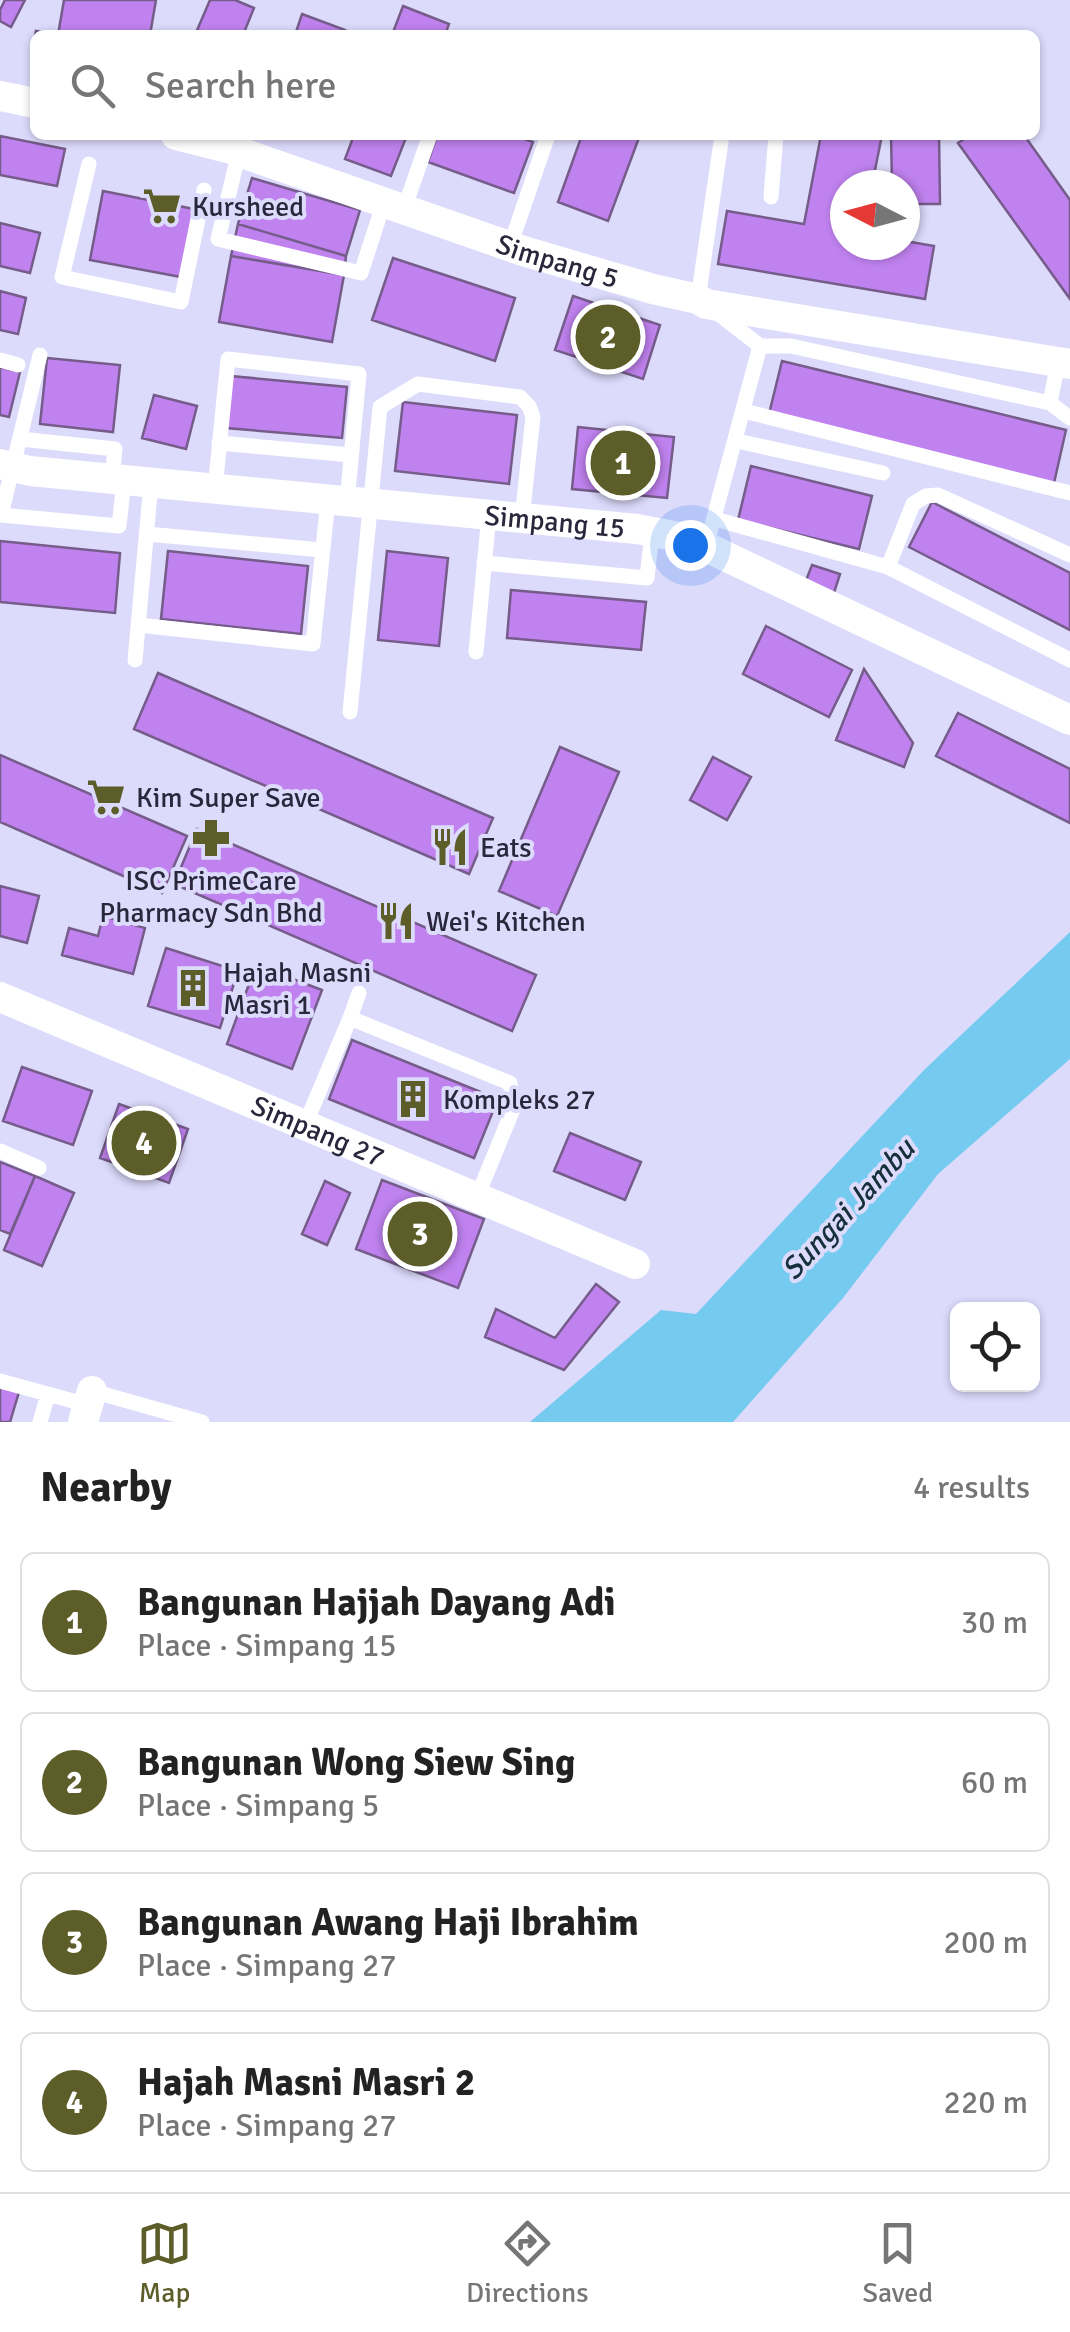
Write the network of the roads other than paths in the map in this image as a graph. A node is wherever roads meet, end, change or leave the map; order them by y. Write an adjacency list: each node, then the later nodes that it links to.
1 (0, 96): 2 (street)
2 (30, 102)
3 (195, 140): 8 (street, Simpang 5)
4 (427, 140): 12 (lane)
5 (546, 140): 13 (lane)
6 (721, 140): 14 (lane)
7 (776, 140): 11 (lane)
8 (240, 152): 12 (street, Simpang 5); 12 (lane)
9 (89, 164): 10 (lane)
10 (204, 190)
11 (772, 197)
12 (394, 205): 13 (street, Simpang 5)
13 (510, 246): 14 (street, Simpang 5)
14 (702, 301): 15 (lane); 18 (street, Simpang 5)
15 (760, 346): 20 (lane); 21 (lane)
16 (40, 356): 26 (lane)
17 (0, 360): 19 (lane)
18 (1064, 363): 20 (lane)
19 (18, 365)
20 (1050, 402): 22 (lane)
21 (744, 411): 23 (lane); 30 (lane)
22 (1070, 418)
23 (736, 441): 27 (lane); 35 (lane)
24 (219, 443): 25 (lane); 25 (lane); 29 (lane)
25 (351, 455): 31 (lane)
26 (11, 457): 28 (street, Simpang 15); 28 (lane)
27 (884, 473)
28 (129, 481): 29 (street, Simpang 15); 36 (lane)
29 (214, 489): 31 (street, Simpang 15)
30 (1070, 493)
31 (348, 502): 32 (street, Simpang 15); 33 (lane); 37 (lane); 45 (lane)
32 (489, 515): 33 (street, Simpang 15); 39 (lane)
33 (522, 518): 34 (street, Simpang 15)
34 (652, 532): 35 (street, Simpang 15); 39 (lane)
35 (710, 533): 40 (lane); 46 (street, Simpang 15)
36 (146, 534): 37 (lane); 41 (lane)
37 (322, 550): 41 (lane)
38 (1070, 554): 40 (lane)
39 (484, 563): 42 (lane)
40 (888, 567): 44 (lane)
41 (138, 626): 43 (lane)
42 (476, 652)
43 (135, 660)
44 (1070, 660)
45 (350, 712)
46 (1070, 720)
47 (359, 993): 49 (lane)
48 (0, 998): 50 (street, Simpang 27)
49 (350, 1018): 50 (lane); 53 (lane)
50 (305, 1125): 53 (street, Simpang 27)
51 (0, 1152): 52 (lane)
52 (38, 1168)
53 (477, 1197): 54 (street, Simpang 27)
54 (635, 1264)
55 (0, 1381): 56 (lane)
56 (48, 1394): 58 (lane); 59 (lane)
57 (135, 1403): 58 (lane); 60 (lane); 61 (lane)
58 (88, 1406)
59 (40, 1422)
60 (129, 1422)
61 (202, 1422)

